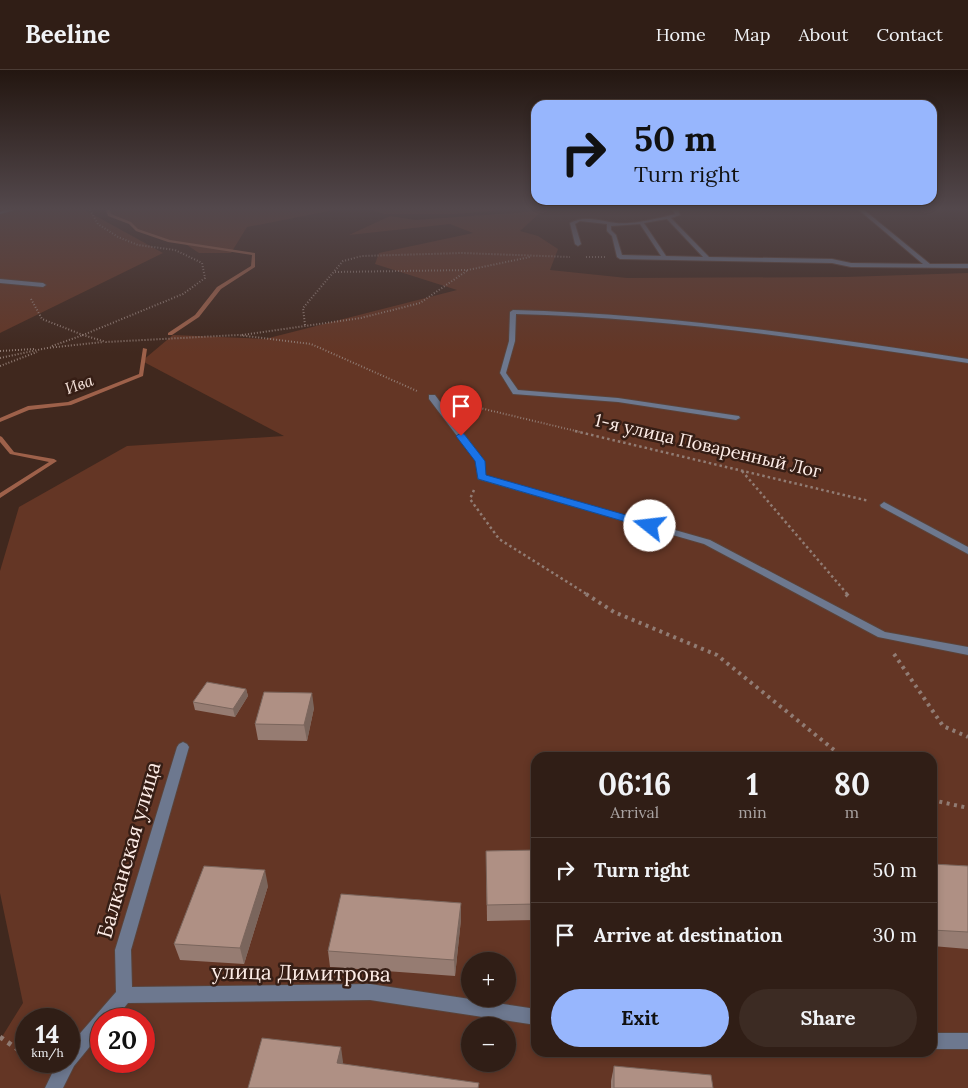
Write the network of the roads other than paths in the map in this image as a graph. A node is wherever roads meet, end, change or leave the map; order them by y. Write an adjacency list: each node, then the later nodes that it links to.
1 (643, 258): 2 (street)
2 (665, 258): 3 (street)
3 (707, 258): 5 (street)
4 (919, 258): 5 (street)
5 (929, 266): 6 (street)
6 (968, 266)
7 (0, 281): 8 (street)
8 (43, 285)
9 (968, 360): 11 (street)
10 (432, 397): 14 (street)
11 (736, 418)
12 (884, 505): 13 (street)
13 (968, 551)
14 (968, 651)
15 (183, 747): 16 (street, Балканская улица)
16 (124, 995): 17 (street); 18 (street, улица Димитрова)
17 (113, 1008)
18 (531, 1016)
19 (90, 1034): 22 (street)
20 (937, 1041): 21 (street)
21 (968, 1041)
22 (80, 1046)
23 (62, 1073): 24 (street)
24 (54, 1088)

